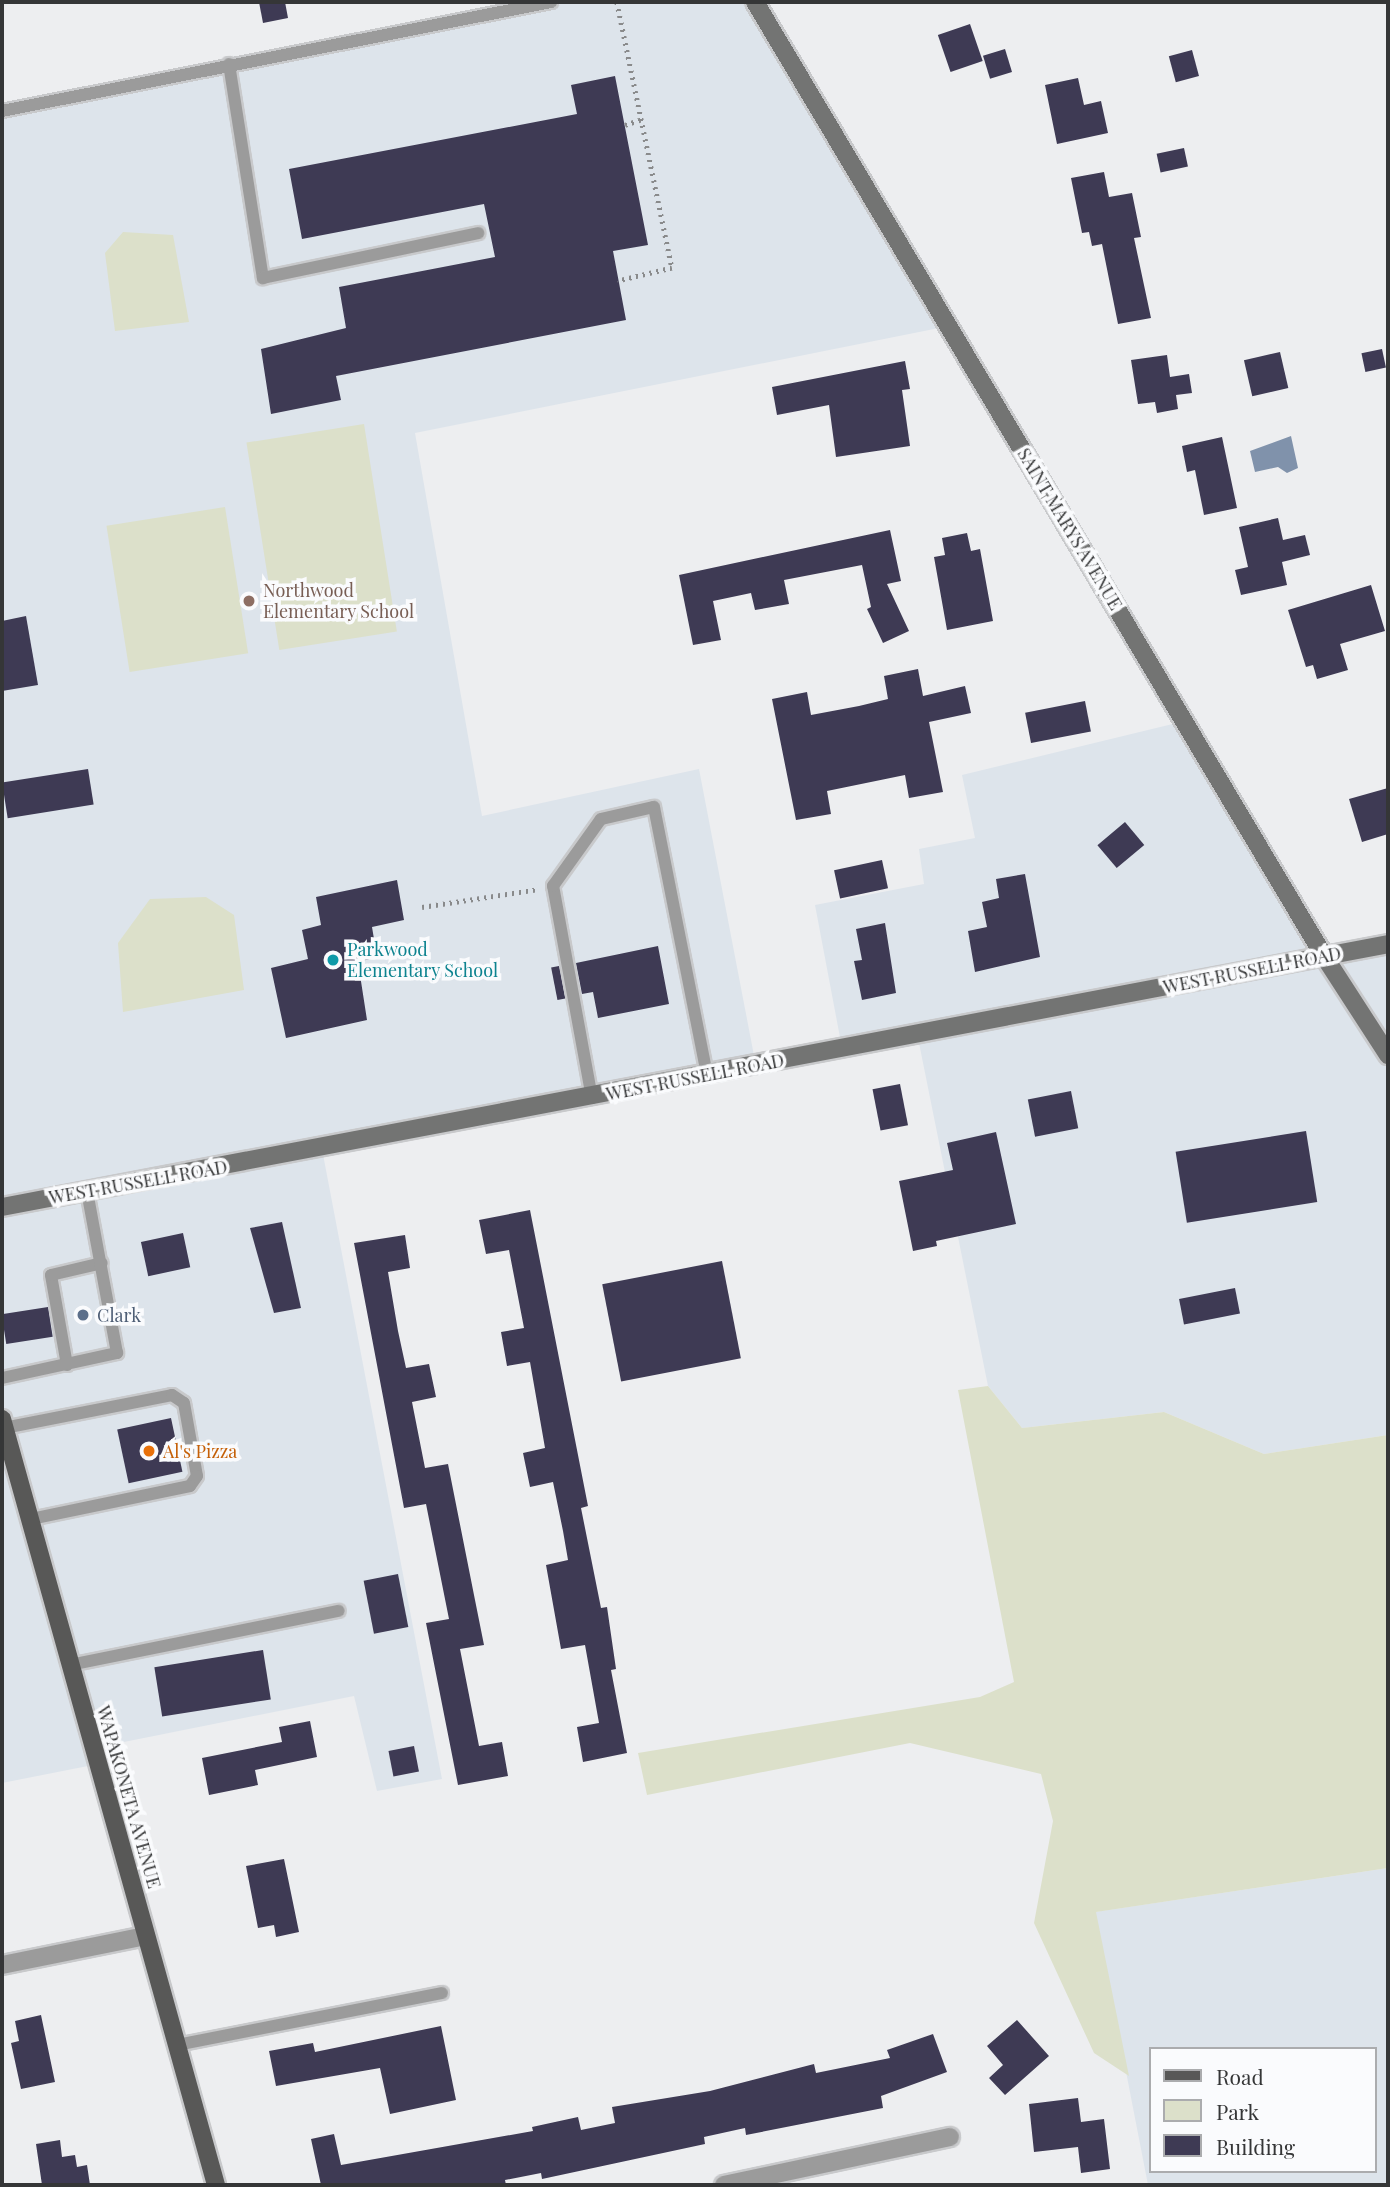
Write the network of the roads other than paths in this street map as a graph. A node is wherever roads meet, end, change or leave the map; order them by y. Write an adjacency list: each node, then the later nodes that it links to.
1 (551, 2): 3 (lane)
2 (755, 2): 7 (main road, SAINT MARYS AVENUE)
3 (229, 64): 4 (lane); 5 (lane)
4 (2, 111)
5 (478, 233)
6 (1388, 944): 7 (main road, WEST RUSSELL ROAD)
7 (1324, 956): 8 (main road, SAINT MARYS AVENUE); 9 (main road, WEST RUSSELL ROAD)
8 (1388, 1055)
9 (707, 1075): 10 (main road, WEST RUSSELL ROAD); 10 (lane)
10 (592, 1098): 11 (main road, WEST RUSSELL ROAD)
11 (88, 1191): 12 (main road, WEST RUSSELL ROAD); 13 (lane)
12 (2, 1207)
13 (102, 1263): 14 (lane); 14 (lane)
14 (67, 1365): 15 (lane)
15 (2, 1378)
16 (3, 1423): 17 (main road, WAPAKONETA AVENUE); 17 (lane)
17 (30, 1519): 19 (main road, WAPAKONETA AVENUE)
18 (339, 1611): 19 (lane)
19 (70, 1665): 20 (main road, WAPAKONETA AVENUE)
20 (146, 1936): 21 (street); 23 (main road, WAPAKONETA AVENUE)
21 (2, 1965)
22 (442, 1993): 23 (lane)
23 (177, 2045): 25 (main road, WAPAKONETA AVENUE)
24 (950, 2137): 26 (street)
25 (216, 2185)
26 (724, 2185)

